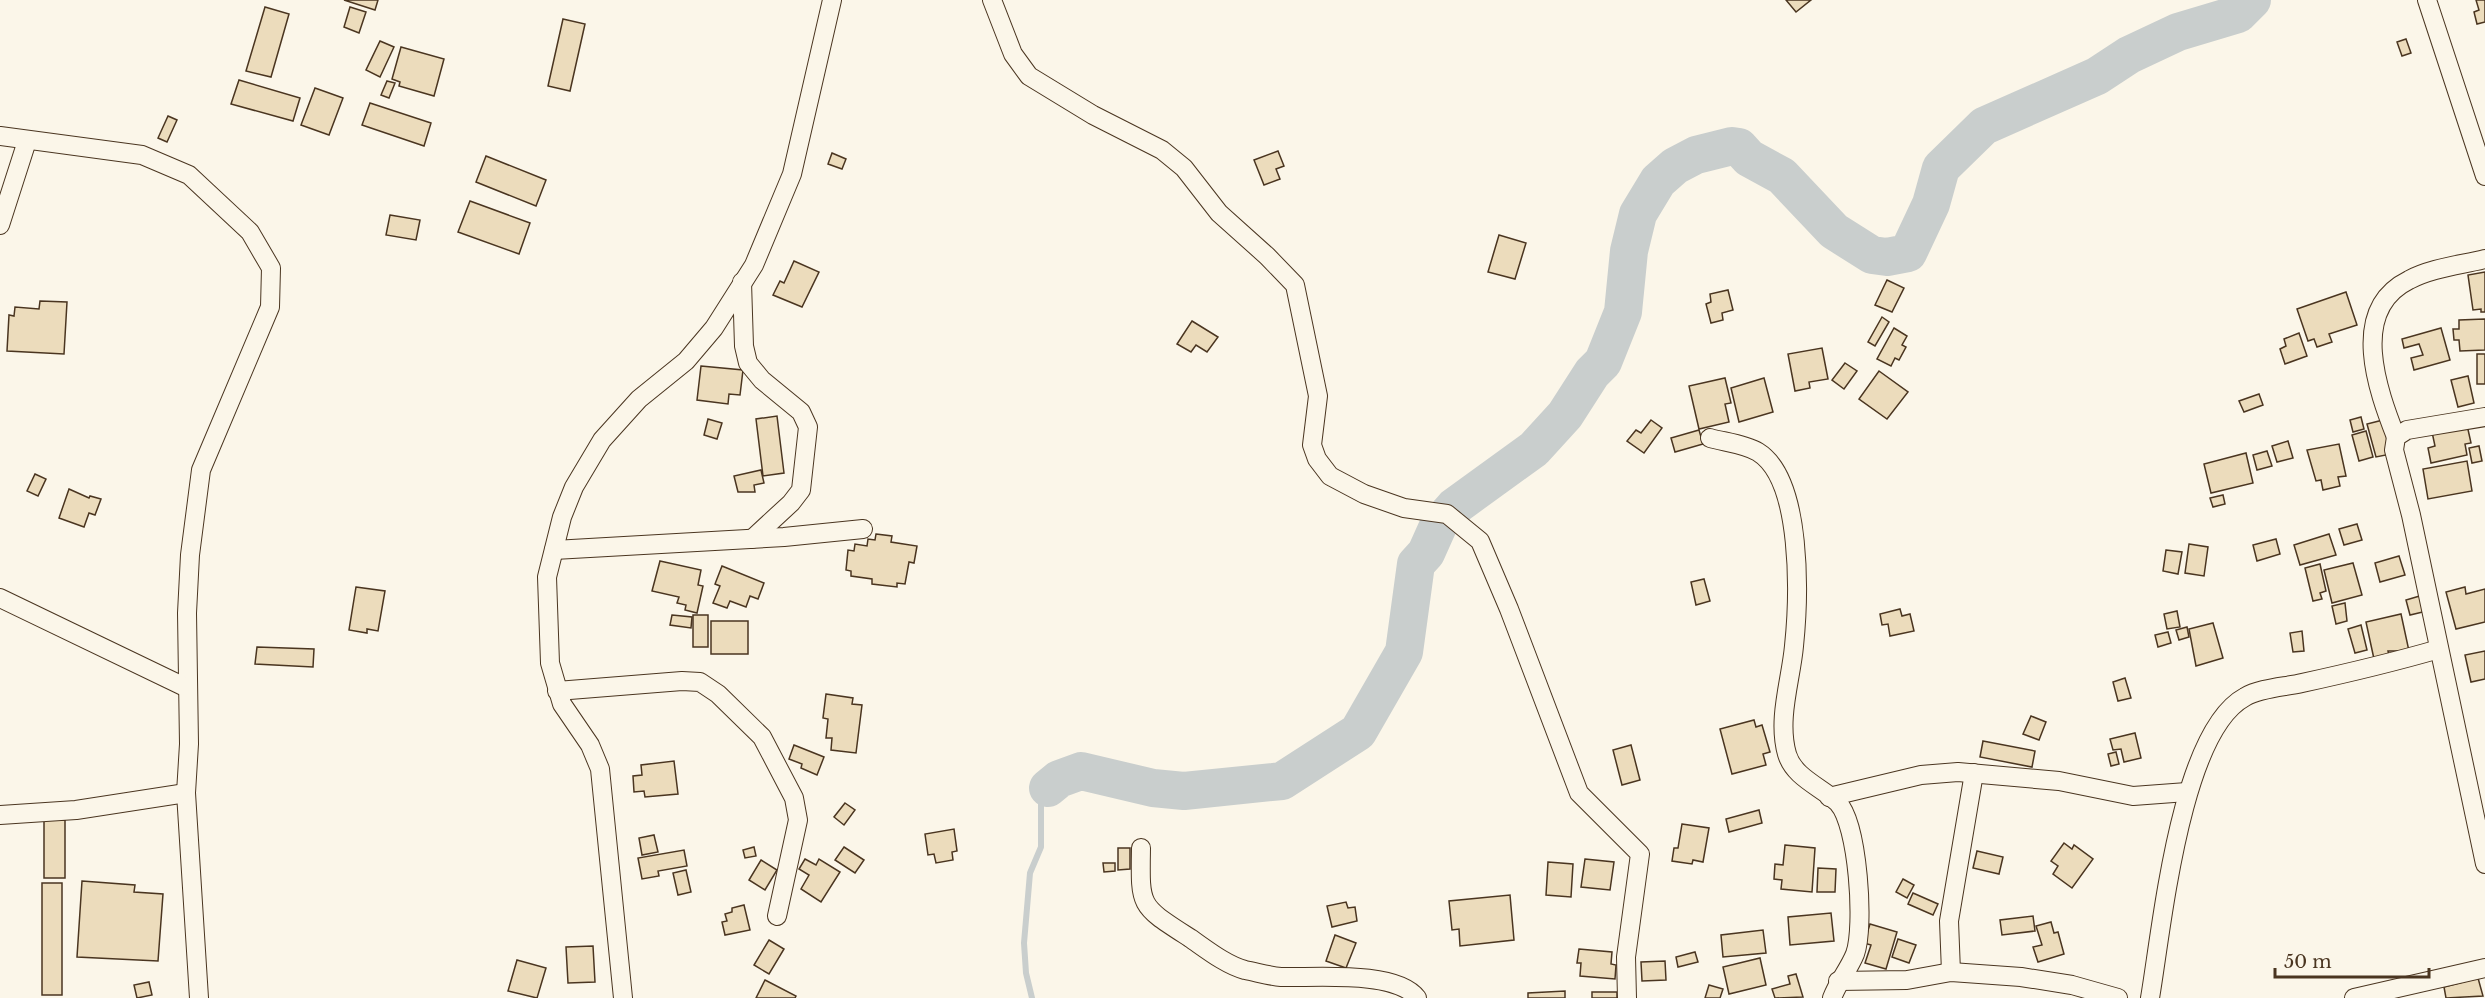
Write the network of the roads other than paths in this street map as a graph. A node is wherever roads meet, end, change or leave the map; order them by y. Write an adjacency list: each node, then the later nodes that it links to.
1 (832, 0): 9 (street)
2 (992, 0): 34 (street)
3 (2427, 0): 6 (street)
4 (0, 136): 5 (street)
5 (27, 141): 7 (street); 18 (street)
6 (2485, 176)
7 (0, 225)
8 (2485, 260): 12 (street)
9 (742, 282): 14 (street); 15 (street)
10 (2485, 417): 12 (street)
11 (1710, 438): 23 (street)
12 (2396, 438): 17 (street)
13 (863, 530): 14 (street)
14 (752, 539): 15 (street)
15 (554, 550): 19 (street)
16 (0, 598): 18 (street)
17 (2439, 649): 21 (street); 26 (street)
18 (187, 688): 22 (street)
19 (557, 691): 27 (street); 32 (street)
20 (1974, 773): 21 (street); 23 (street); 29 (street)
21 (2187, 792): 36 (street)
22 (186, 793): 24 (street); 31 (street)
23 (1829, 797): 30 (street)
24 (0, 815)
25 (1141, 848): 33 (street)
26 (2485, 864)
27 (777, 916)
28 (2485, 968): 37 (street)
29 (1951, 972): 30 (street); 35 (street)
30 (1835, 990)
31 (199, 998)
32 (623, 998)
33 (1417, 998)
34 (1627, 998)
35 (2118, 998)
36 (2150, 998)
37 (2354, 998)

